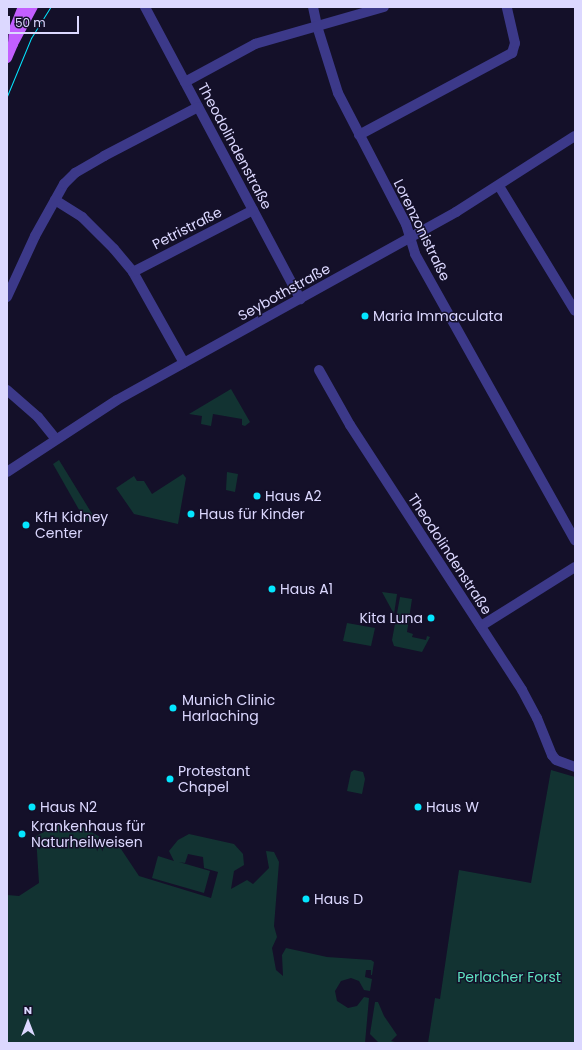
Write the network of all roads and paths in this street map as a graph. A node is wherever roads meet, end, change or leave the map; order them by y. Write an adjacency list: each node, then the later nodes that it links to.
1 (23, 7): 8 (main road)
2 (33, 7): 8 (main road)
3 (145, 7): 10 (street, Theodolindenstraße)
4 (313, 7): 7 (street, Lorenzonistraße)
5 (384, 7): 7 (street)
6 (507, 7): 12 (street)
7 (317, 26): 10 (street); 12 (street, Lorenzonistraße)
8 (13, 44): 9 (main road)
9 (7, 58)
10 (185, 82): 11 (street, Theodolindenstraße)
11 (198, 107): 15 (street); 16 (street, Theodolindenstraße)
12 (359, 135): 17 (street, Lorenzonistraße)
13 (575, 136): 14 (street, Seybothstraße)
14 (499, 186): 17 (street, Seybothstraße); 21 (street)
15 (55, 200): 18 (street); 19 (street)
16 (253, 210): 18 (street, Petristraße); 20 (street, Theodolindenstraße)
17 (410, 238): 20 (street, Seybothstraße); 27 (street, Lorenzonistraße)
18 (133, 272): 22 (street)
19 (7, 297)
20 (300, 299): 22 (street, Seybothstraße)
21 (575, 311)
22 (184, 363): 25 (street, Seybothstraße)
23 (319, 370): 29 (street, Theodolindenstraße)
24 (7, 390): 25 (street)
25 (56, 439): 26 (street, Seybothstraße)
26 (7, 472)
27 (575, 540)
28 (575, 567): 29 (street)
29 (481, 626): 30 (street, Theodolindenstraße)
30 (575, 768)

